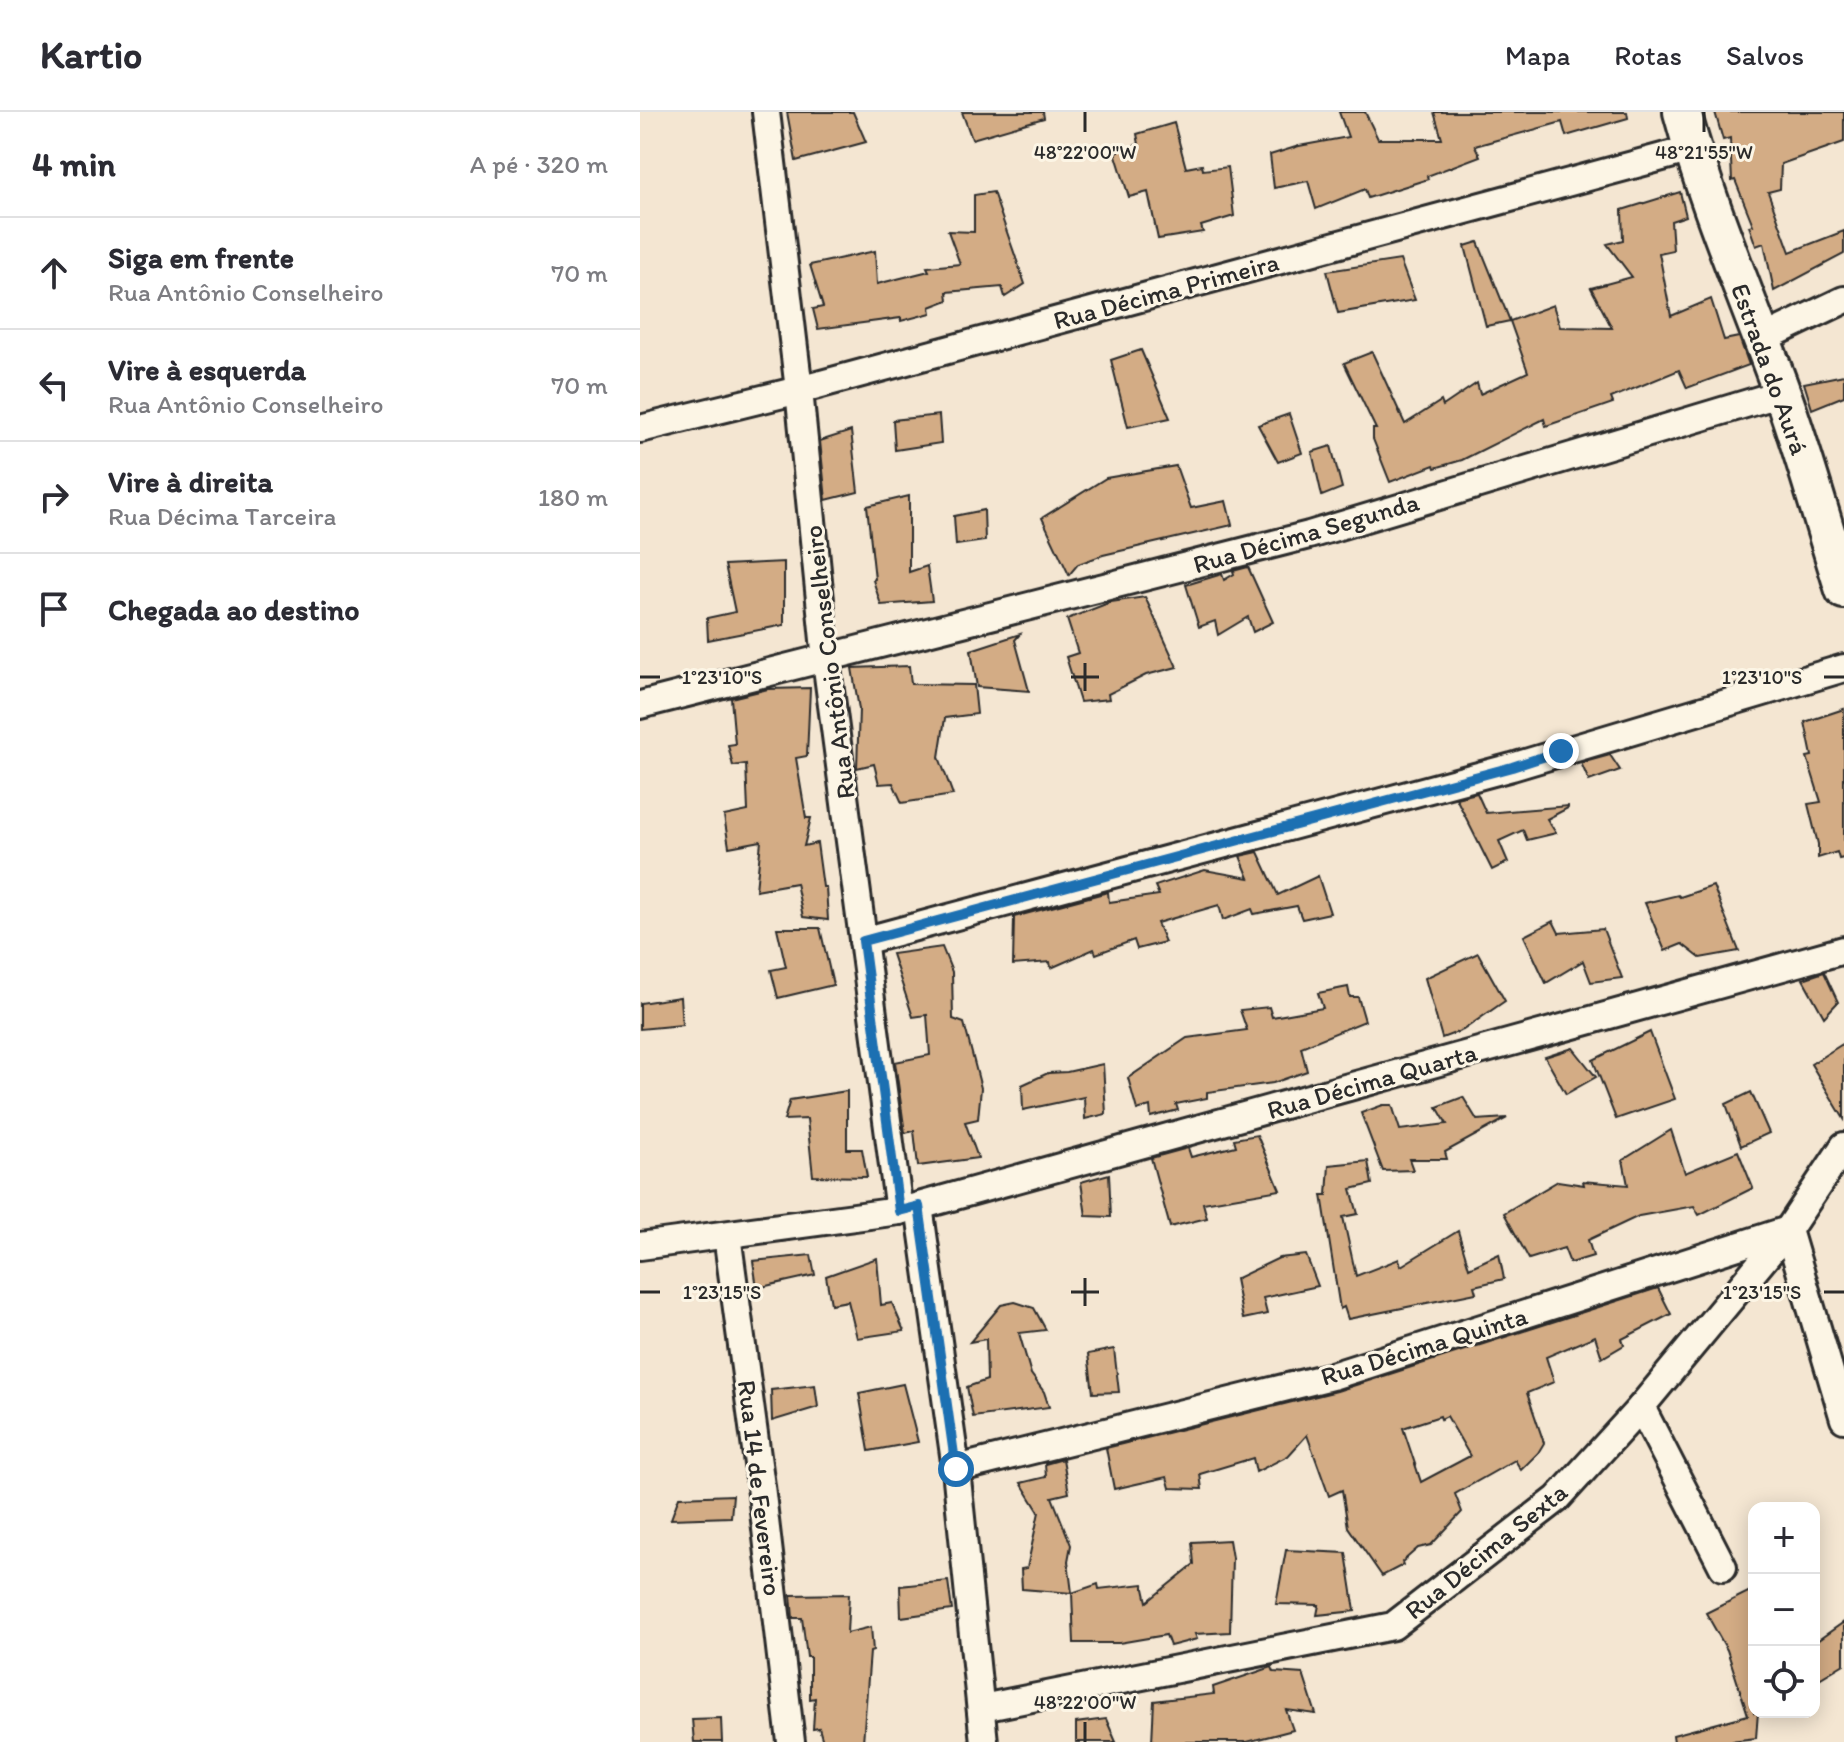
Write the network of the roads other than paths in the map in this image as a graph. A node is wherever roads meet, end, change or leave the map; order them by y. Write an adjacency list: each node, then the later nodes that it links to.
1 (766, 112): 6 (street, Rua Antônio Conselheiro)
2 (1682, 112): 3 (street, Estrada do Aurá)
3 (1692, 149): 5 (street, Estrada do Aurá); 6 (street, Rua Décima Primeira)
4 (1844, 300): 5 (street)
5 (1760, 340): 7 (street, Estrada do Aurá)
6 (799, 390): 8 (street, Rua Décima Primeira); 10 (street, Rua Antônio Conselheiro)
7 (1782, 393): 9 (street, Estrada do Aurá); 10 (street, Rua Décima Segunda)
8 (640, 429)
9 (1844, 590)
10 (826, 660): 12 (street, Rua Décima Segunda); 13 (street, Rua Antônio Conselheiro)
11 (1844, 668): 13 (street)
12 (640, 705)
13 (863, 941): 16 (street, Rua Antônio Conselheiro)
14 (1844, 950): 16 (street, Rua Décima Quarta)
15 (1844, 1146): 17 (street)
16 (909, 1209): 18 (street, Rua Décima Quarta); 22 (street, Rua Antônio Conselheiro)
17 (1788, 1230): 20 (street, Rua Décima Sexta); 21 (street); 22 (street, Rua Décima Quinta)
18 (727, 1235): 19 (street, Rua Décima Quarta); 25 (street, Rua 14 de Fevereiro)
19 (640, 1246)
20 (1641, 1407): 23 (street); 24 (street, Rua Décima Sexta)
21 (1844, 1419)
22 (956, 1469): 24 (street, Rua Antônio Conselheiro)
23 (1723, 1567)
24 (982, 1708): 26 (street, Rua Antônio Conselheiro)
25 (791, 1742)
26 (984, 1742)

